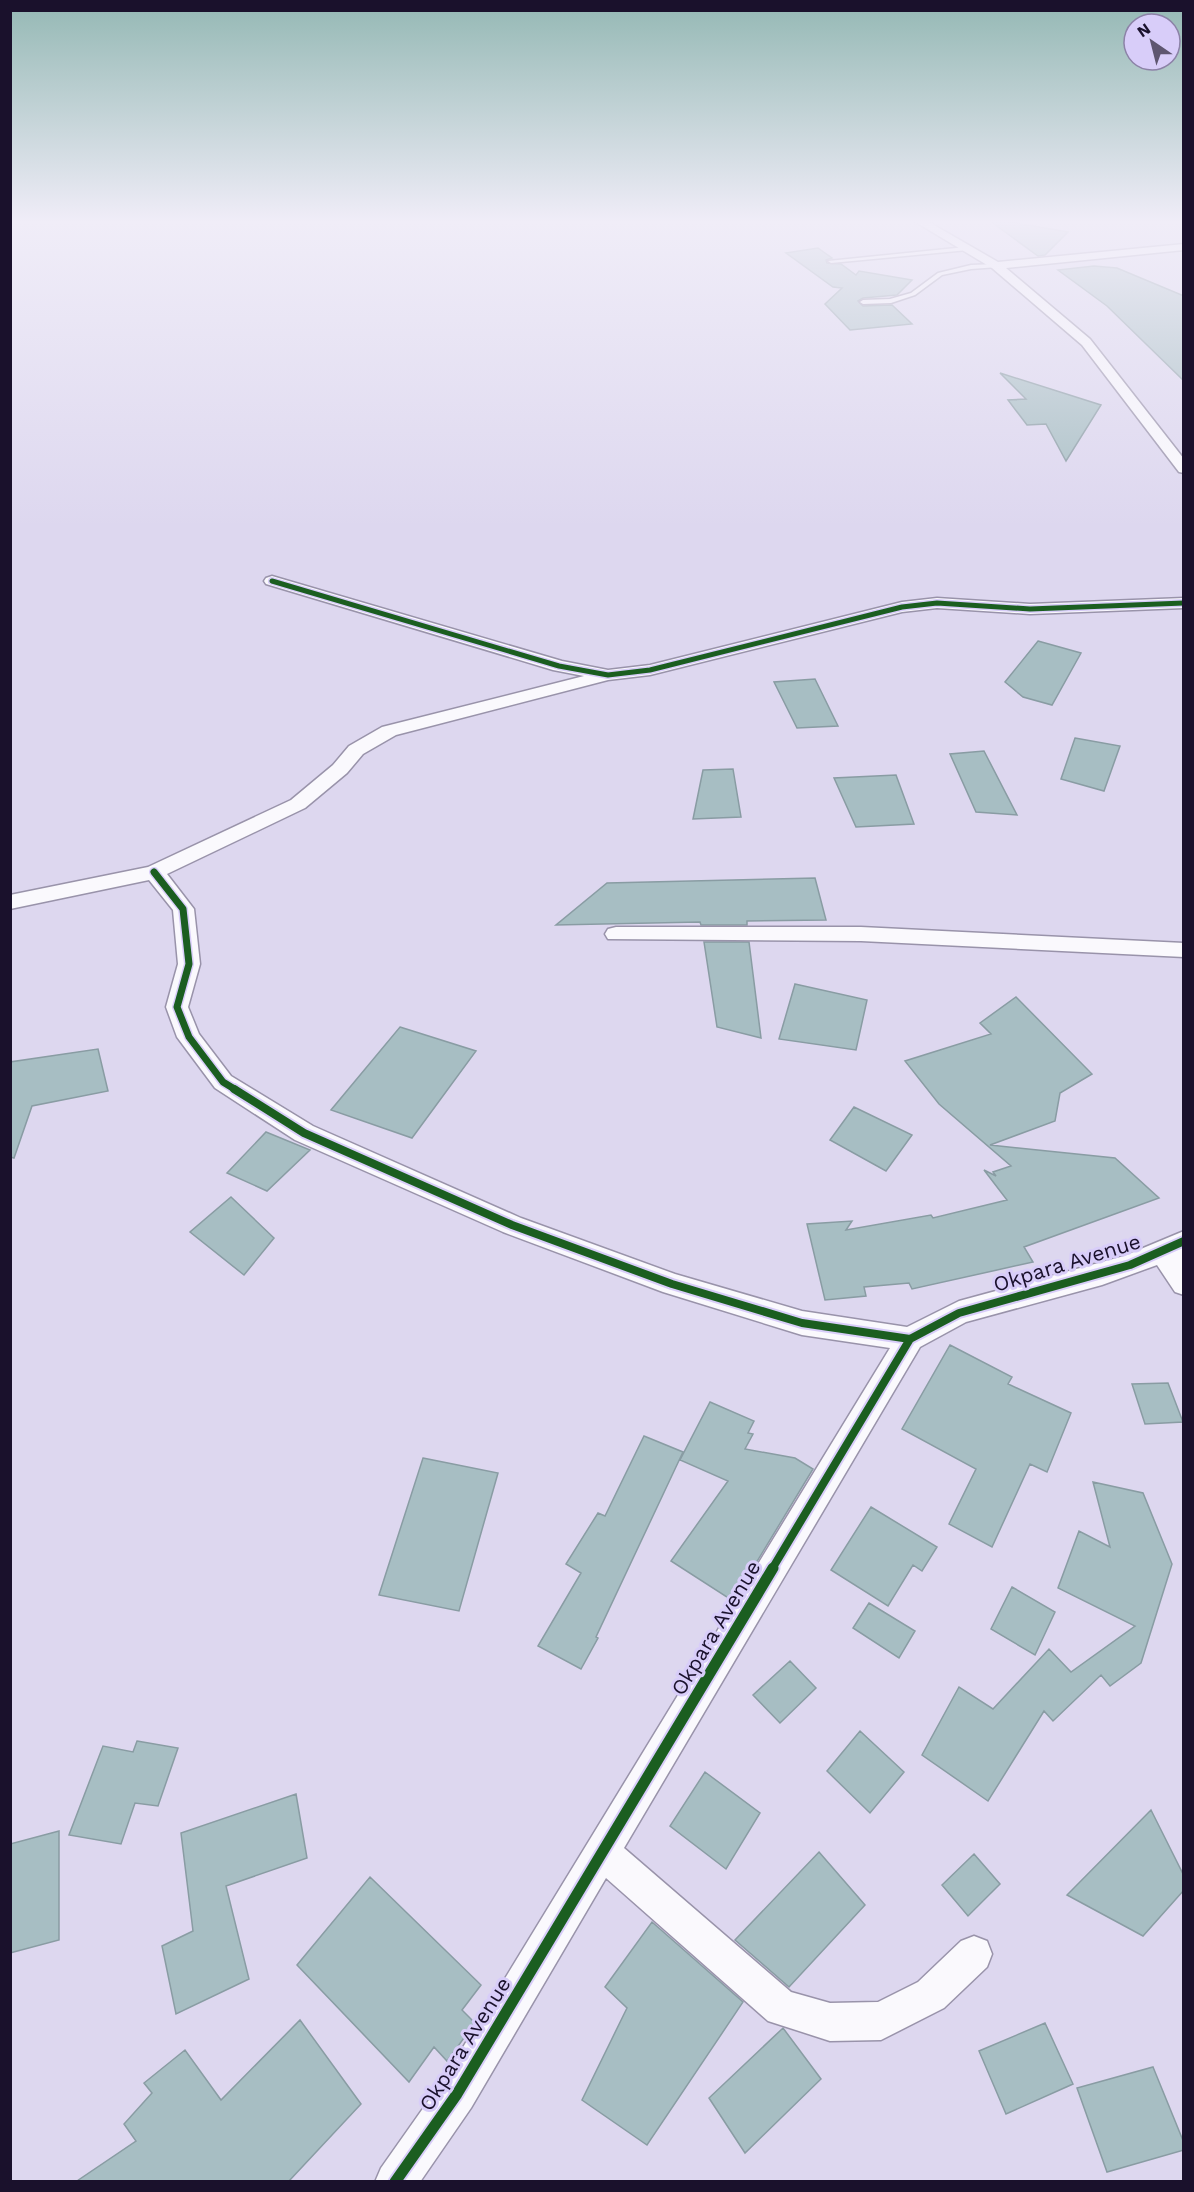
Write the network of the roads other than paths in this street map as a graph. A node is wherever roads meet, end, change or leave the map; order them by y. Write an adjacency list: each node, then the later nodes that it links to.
1 (1064, 323): 2 (street)
2 (1176, 448): 3 (street)
3 (1184, 468)
4 (272, 581): 6 (street)
5 (1184, 603): 6 (street)
6 (608, 675): 7 (street)
7 (154, 872): 8 (street); 13 (street)
8 (10, 902)
9 (616, 934): 10 (street)
10 (1184, 950)
11 (1177, 1248): 12 (street); 13 (street, Okpara Avenue)
12 (1184, 1284)
13 (910, 1339): 14 (street, Okpara Avenue)
14 (603, 1853): 15 (street); 16 (street, Okpara Avenue)
15 (974, 1954)
16 (395, 2181)

